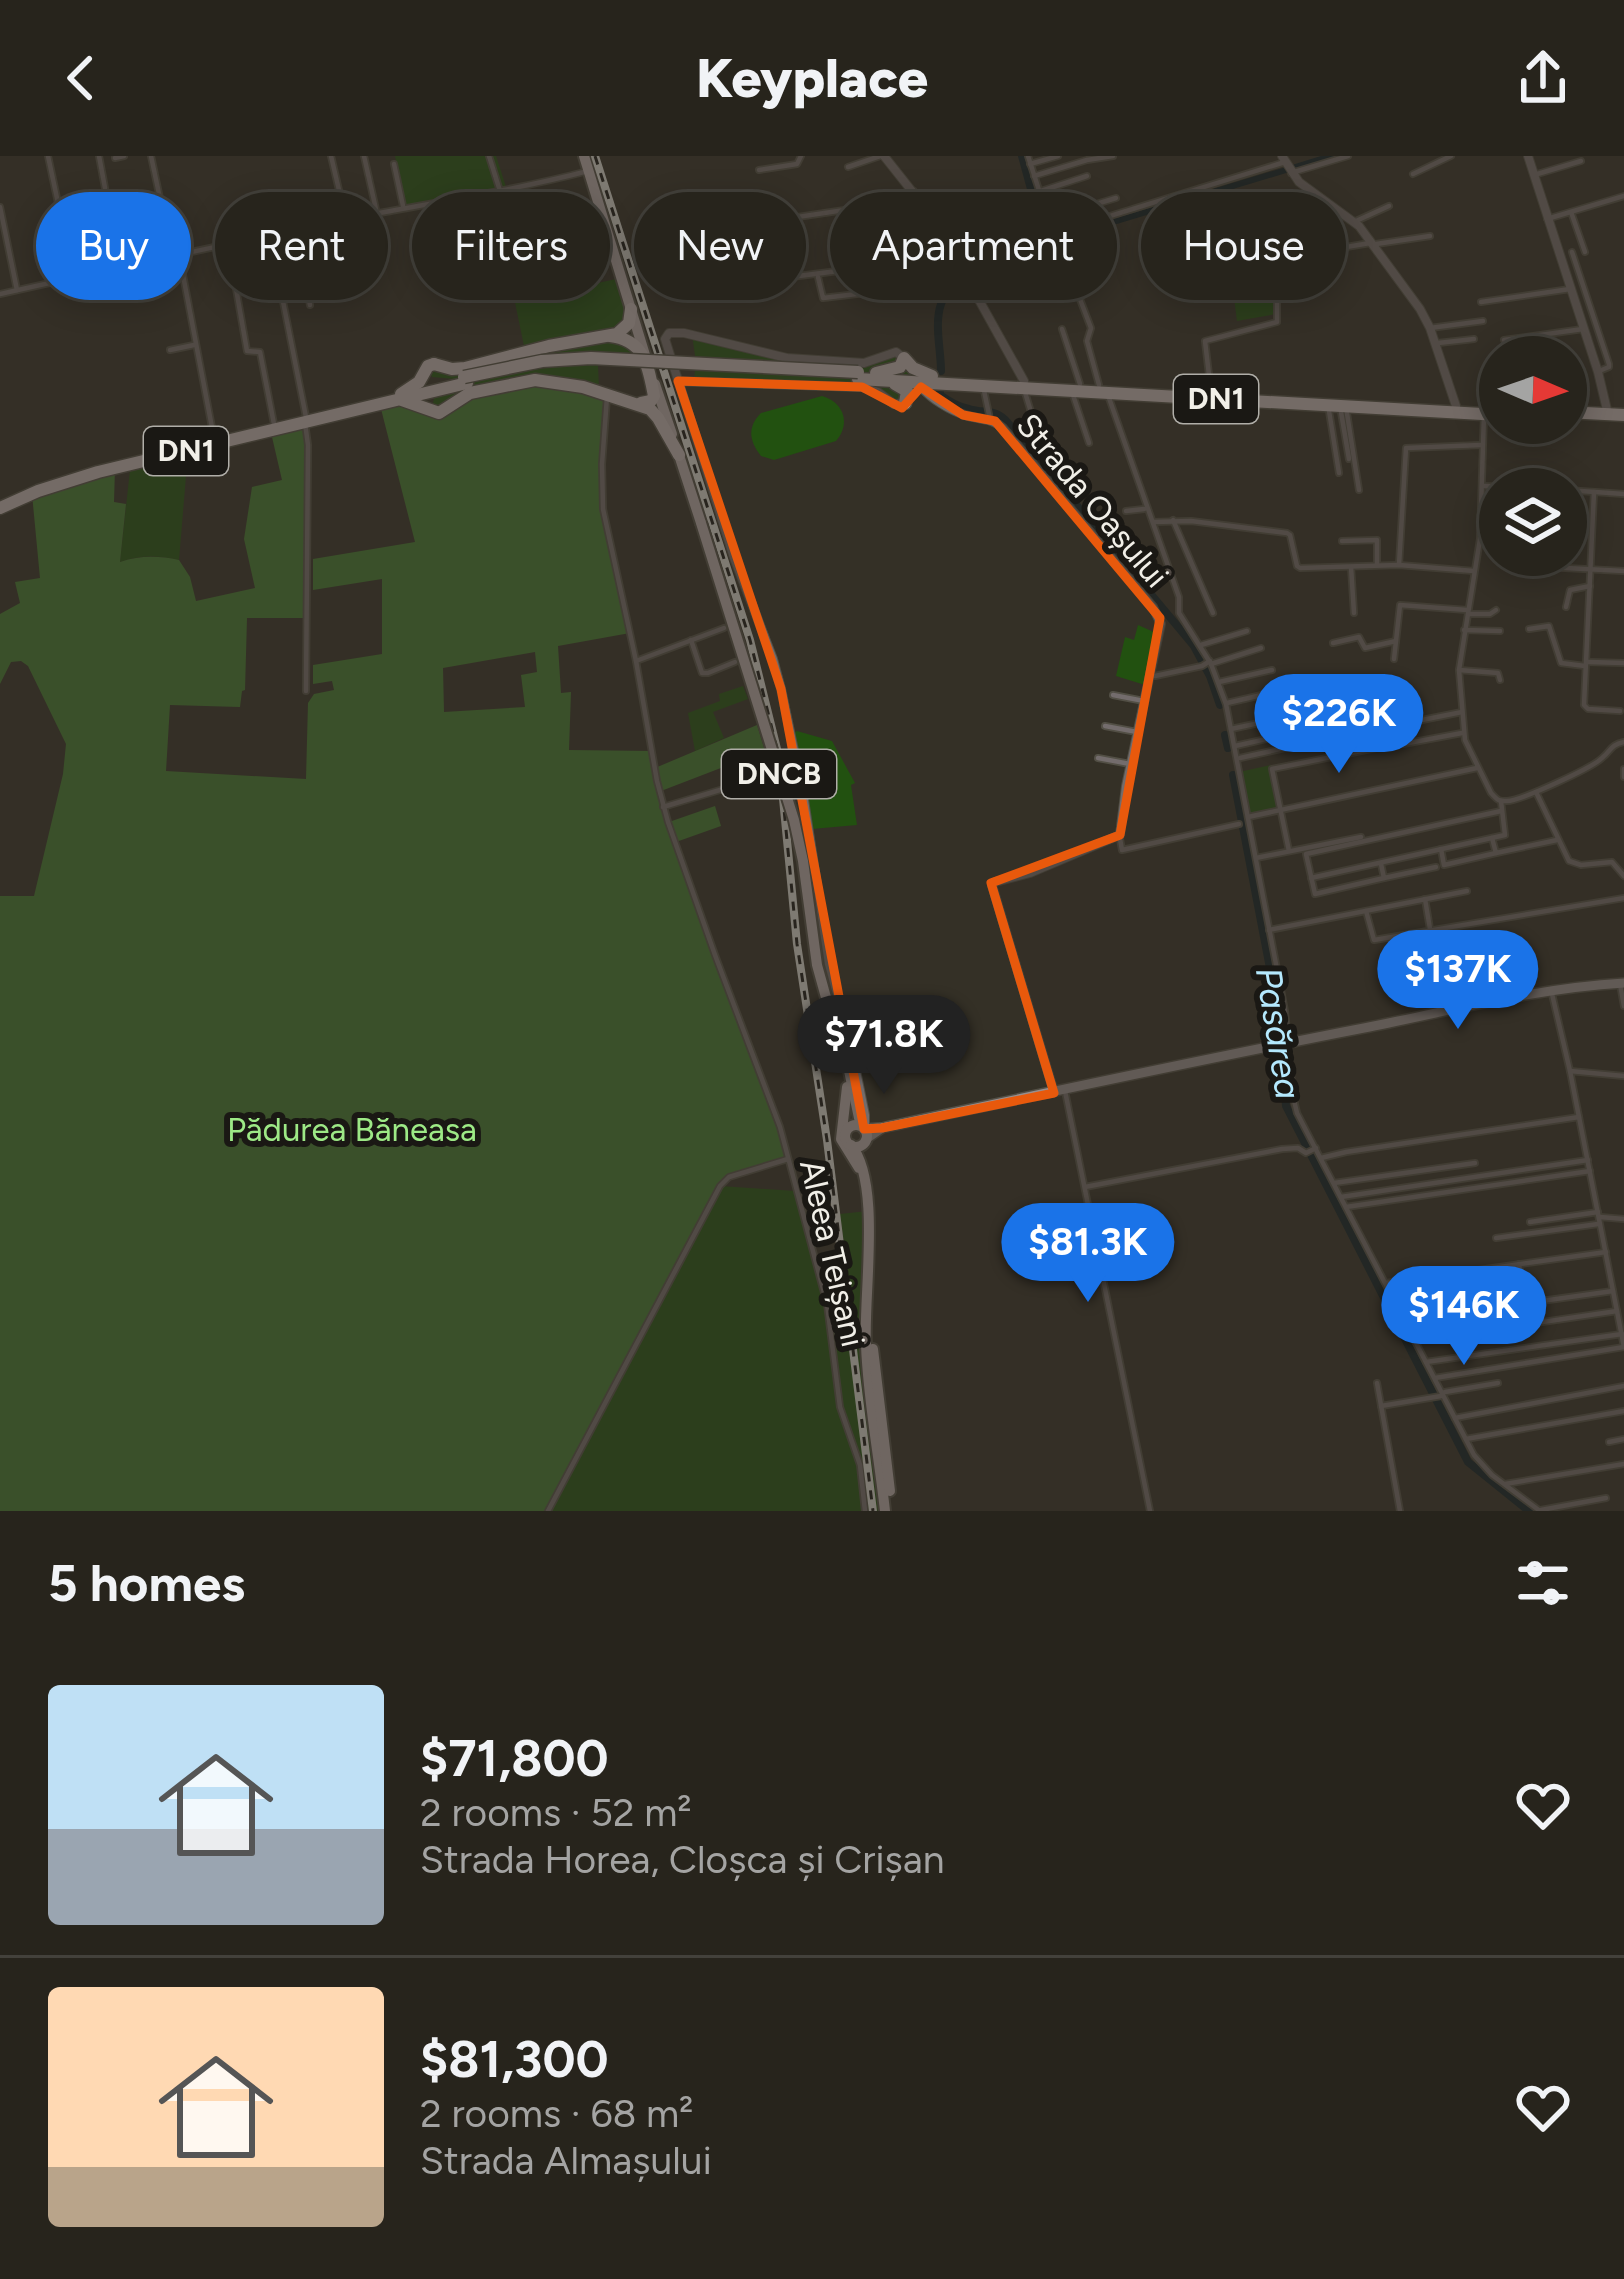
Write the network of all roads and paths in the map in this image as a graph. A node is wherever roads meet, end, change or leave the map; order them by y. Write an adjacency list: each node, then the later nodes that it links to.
1 (48, 156): 33 (street)
2 (99, 156): 30 (street)
3 (124, 156): 17 (street)
4 (152, 156): 34 (street)
5 (332, 156): 35 (street)
6 (364, 156): 36 (street)
7 (489, 156): 31 (street)
8 (586, 156): 24 (main road, DNCB); 98 (main road, DNCB)
9 (801, 156): 23 (street)
10 (882, 156): 22 (street); 32 (street)
11 (1028, 156): 21 (street)
12 (1058, 156): 21 (street)
13 (1113, 156): 27 (street)
14 (1348, 156): 25 (street)
15 (1451, 156): 26 (street)
16 (1528, 156): 29 (street)
17 (116, 158)
18 (1283, 159): 25 (street); 45 (street)
19 (1581, 161): 29 (street)
20 (394, 164): 41 (street)
21 (1030, 164): 27 (street)
22 (848, 167)
23 (759, 170)
24 (588, 171): 31 (street); 71 (main road, DNCB)
25 (1291, 173): 48 (street)
26 (1413, 173)
27 (1034, 176): 37 (street)
28 (1088, 176): 37 (street)
29 (1534, 176): 47 (street)
30 (105, 188)
31 (500, 191): 41 (street)
32 (914, 191): 46 (street)
33 (56, 192)
34 (161, 192)
35 (340, 192)
36 (371, 192)
37 (1039, 192)
38 (1622, 196): 42 (street); 44 (street)
39 (1389, 206): 48 (street)
40 (0, 207): 58 (street)
41 (404, 208): 43 (street)
42 (1624, 208)
43 (388, 211)
44 (1570, 212): 47 (street); 53 (street)
45 (1117, 213)
46 (806, 216)
47 (1547, 219): 59 (street)
48 (1355, 222): 50 (street)
49 (1430, 236): 50 (street)
50 (1372, 244): 51 (street); 73 (street)
51 (1346, 248)
52 (1572, 252): 84 (street)
53 (1585, 252)
54 (830, 274): 55 (street)
55 (818, 275): 56 (street); 61 (street)
56 (806, 276)
57 (36, 286): 58 (street)
58 (17, 290): 60 (street)
59 (1570, 290): 69 (street); 75 (street)
60 (0, 294)
61 (830, 297)
62 (186, 300): 80 (street)
63 (238, 300): 111 (street)
64 (282, 300): 110 (street)
65 (309, 300): 70 (street)
66 (979, 300): 90 (street)
67 (1080, 300): 93 (street)
68 (1277, 300): 94 (street)
69 (1481, 302)
70 (310, 305)
71 (631, 309): 77 (highway); 98 (main road, DNCB)
72 (1484, 321): 73 (street)
73 (1430, 328): 79 (street)
74 (1062, 329): 92 (street)
75 (1583, 329): 76 (street); 84 (street)
76 (1533, 336)
77 (604, 337): 83 (highway); 86 (highway)
78 (1474, 339): 79 (street)
79 (1436, 344): 101 (street)
80 (196, 345): 81 (street); 112 (street)
81 (170, 350)
82 (904, 358): 85 (highway); 87 (highway); 89 (street)
83 (434, 364): 88 (highway); 96 (highway)
84 (1598, 372): 106 (street)
85 (876, 376): 87 (highway, DN1); 88 (highway, DN1, bridge); 99 (highway)
86 (648, 377): 97 (highway); 98 (highway)
87 (925, 380): 90 (highway, DN1); 91 (highway, DN1); 99 (highway); 104 (street, Strada Oașului)
88 (460, 381): 96 (highway, DN1); 103 (highway)
89 (678, 381): 99 (street); 231 (street)
90 (1024, 385): 91 (highway, DN1); 92 (highway, DN1); 116 (street)
91 (983, 386): 104 (street)
92 (1076, 388): 93 (highway, DN1); 113 (street)
93 (1103, 389): 94 (highway, DN1); 100 (highway, DN1); 125 (street)
94 (1211, 392): 101 (highway, DN1)
95 (613, 395): 97 (highway); 103 (highway); 158 (street, Aleea Teișani)
96 (401, 397): 103 (highway); 110 (highway, DN1)
97 (639, 399): 115 (highway)
98 (664, 399): 115 (main road, DNCB); 128 (main road, DNCB)
99 (905, 403)
100 (1338, 406): 105 (highway, DN1); 117 (street); 119 (street); 120 (street)
101 (1456, 406): 102 (highway, DN1)
102 (1479, 409)
103 (447, 410)
104 (989, 411): 146 (street, Strada Oașului)
105 (1479, 414)
106 (1608, 415): 107 (highway); 109 (highway)
107 (1587, 416)
108 (1587, 417): 109 (highway)
109 (1624, 419)
110 (305, 420): 111 (highway, DN1); 124 (highway, DN1); 171 (street)
111 (274, 424): 112 (highway, DN1)
112 (214, 438): 124 (highway, DN1)
113 (1089, 443)
114 (1483, 446): 118 (street); 133 (street)
115 (679, 454): 128 (main road, DNCB)
116 (1045, 455)
117 (1349, 459)
118 (1482, 468)
119 (1339, 473)
120 (1359, 490)
121 (1587, 492): 122 (street)
122 (1594, 492): 123 (street); 136 (street)
123 (1624, 494)
124 (0, 504)
125 (1147, 509): 126 (street); 129 (street)
126 (1126, 511)
127 (1173, 520): 129 (street); 134 (street); 143 (street)
128 (703, 522): 223 (main road, DNCB, bridge)
129 (1151, 522): 145 (street)
130 (1342, 541): 132 (street)
131 (1479, 551): 137 (street)
132 (1377, 565): 133 (street); 134 (street)
133 (1399, 565): 137 (street)
134 (1351, 567): 144 (street)
135 (1587, 569): 136 (street)
136 (1591, 569): 138 (street); 139 (street)
137 (1474, 571): 142 (street)
138 (1624, 571)
139 (1590, 586): 140 (street); 162 (street)
140 (1566, 607)
141 (1496, 610): 142 (street)
142 (1466, 612): 149 (street); 153 (street)
143 (1213, 613)
144 (1354, 613)
145 (1176, 614): 146 (street); 155 (street)
146 (1161, 624): 174 (street, Strada Oașului)
147 (724, 628): 152 (street)
148 (1529, 629): 163 (street)
149 (1464, 630): 151 (street); 165 (street)
150 (1247, 631): 155 (street)
151 (1499, 631)
152 (691, 640): 158 (street); 159 (street)
153 (1396, 641): 154 (street); 157 (street)
154 (1333, 643)
155 (1200, 645): 160 (street)
156 (1261, 648): 160 (street)
157 (1394, 658)
158 (636, 662): 194 (street, Aleea Teișani)
159 (735, 662)
160 (1210, 663): 167 (street); 170 (street)
161 (1624, 663): 162 (street)
162 (1586, 664): 163 (street); 176 (street)
163 (1563, 665): 166 (street)
164 (1272, 670): 170 (street)
165 (1459, 670): 169 (street); 177 (street)
166 (1560, 674)
167 (1154, 676)
168 (1327, 680): 175 (street)
169 (1500, 680)
170 (1219, 682): 175 (street)
171 (306, 691)
172 (1375, 694): 181 (street)
173 (1113, 695): 174 (street)
174 (1144, 701): 182 (street, Strada Oașului)
175 (1226, 704): 181 (street)
176 (1620, 711)
177 (1462, 712): 183 (street); 195 (street)
178 (1360, 718): 186 (street)
179 (1105, 726): 182 (street)
180 (1375, 728): 188 (street)
181 (1231, 729): 186 (street)
182 (1137, 732): 189 (street, Strada Oașului)
183 (1464, 733): 185 (street); 190 (street)
184 (1624, 742): 192 (street)
185 (1403, 744)
186 (1234, 746): 188 (street)
187 (1098, 758): 189 (street)
188 (1237, 758): 197 (street)
189 (1130, 764): 199 (street, Strada Oașului)
190 (1478, 768): 193 (street); 195 (street)
191 (760, 778): 194 (street)
192 (1535, 792): 193 (street); 202 (street)
193 (1501, 801): 196 (street)
194 (663, 807): 235 (street, Aleea Teișani)
195 (1281, 811): 197 (street); 204 (street)
196 (1502, 812): 201 (street); 212 (street)
197 (1249, 817): 207 (street)
198 (1239, 824): 199 (street)
199 (1120, 835): 228 (street)
200 (1361, 837): 204 (street)
201 (1492, 837): 203 (street); 206 (street)
202 (1557, 840): 206 (street); 211 (street)
203 (1441, 849): 205 (street); 209 (street)
204 (1289, 851): 207 (street)
205 (1432, 851): 208 (street); 210 (street)
206 (1496, 853): 209 (street)
207 (1256, 858): 218 (street)
208 (1381, 862): 212 (street); 213 (street)
209 (1444, 865): 210 (street)
210 (1436, 867): 213 (street)
211 (1624, 877)
212 (1311, 878): 213 (street)
213 (1384, 878)
214 (1467, 891): 216 (street)
215 (1624, 898): 219 (street)
216 (1425, 899): 217 (street); 219 (street)
217 (1366, 911): 218 (street); 219 (street)
218 (1270, 930): 224 (street)
219 (1430, 930)
220 (1622, 984): 221 (main road); 222 (street)
221 (1551, 992): 224 (main road); 225 (street)
222 (1624, 1006)
223 (837, 1029): 227 (main road, DNCB); 231 (main road, DNCB)
224 (1288, 1043): 228 (main road); 233 (street)
225 (1570, 1071): 226 (street); 229 (street)
226 (1624, 1076)
227 (848, 1087): 230 (main road, DNCB); 243 (main road)
228 (1059, 1092): 231 (main road); 242 (street)
229 (1579, 1117): 234 (street); 236 (street)
230 (848, 1129): 231 (main road); 232 (main road, DNCB)
231 (865, 1137): 232 (main road); 277 (main road, DNCB)
232 (850, 1144): 243 (main road, DNCB)
233 (1312, 1150): 234 (street); 242 (street)
234 (1321, 1158): 241 (street)
235 (788, 1159): 275 (street); 276 (street, Aleea Teișani)
236 (1588, 1160): 239 (street); 244 (street)
237 (1475, 1162): 240 (street)
238 (1456, 1163): 240 (street)
239 (1590, 1172): 245 (street); 246 (street)
240 (1402, 1173): 241 (street)
241 (1334, 1183): 244 (street)
242 (1085, 1187): 278 (street)
243 (865, 1194): 277 (main road, DNCB)
244 (1340, 1197): 245 (street)
245 (1346, 1207): 252 (street)
246 (1599, 1218): 247 (street); 248 (street); 249 (street); 250 (street)
247 (1624, 1219)
248 (1530, 1222)
249 (1496, 1238)
250 (1606, 1252): 251 (street); 254 (street)
251 (1519, 1264): 252 (street); 253 (street)
252 (1386, 1283): 256 (street)
253 (1522, 1286)
254 (1613, 1291): 255 (street); 256 (street)
255 (1617, 1311): 257 (street); 258 (street)
256 (1405, 1320): 258 (street)
257 (1622, 1334): 259 (street); 260 (street)
258 (1415, 1340): 260 (street)
259 (1624, 1347): 261 (street)
260 (1426, 1362): 261 (street)
261 (1435, 1378): 265 (street)
262 (1498, 1382): 265 (street)
263 (1378, 1383): 266 (street)
264 (1624, 1386): 268 (street)
265 (1440, 1395): 266 (street); 268 (street)
266 (1382, 1406): 279 (street)
267 (1624, 1411): 269 (street)
268 (1455, 1418): 269 (street)
269 (1466, 1439): 273 (street)
270 (1624, 1439): 271 (street)
271 (1609, 1442)
272 (1624, 1464): 273 (street)
273 (1505, 1484): 280 (street)
274 (1606, 1498): 280 (street)
275 (548, 1511)
276 (865, 1511)
277 (888, 1511)
278 (1150, 1511)
279 (1400, 1511)
280 (1540, 1511)

